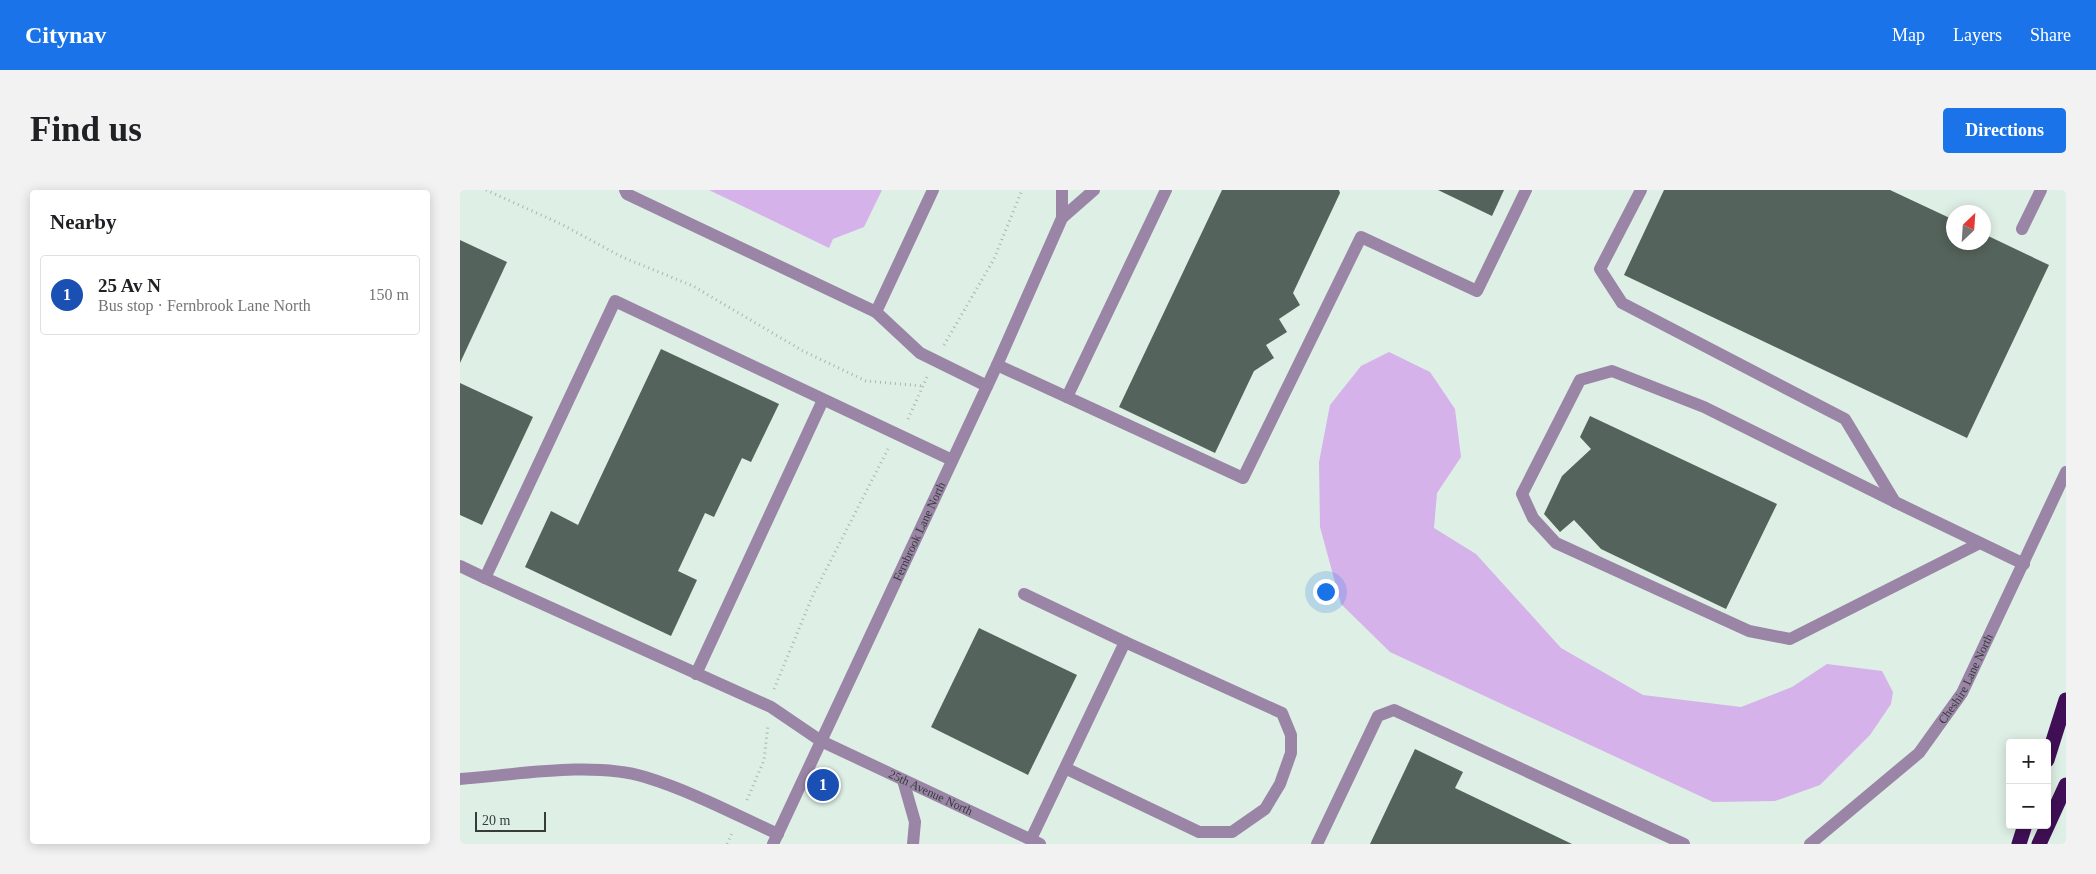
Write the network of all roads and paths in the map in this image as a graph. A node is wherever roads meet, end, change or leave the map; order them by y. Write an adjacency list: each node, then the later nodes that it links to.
1 (486, 190): 16 (path)
2 (625, 190): 13 (street)
3 (933, 190): 13 (street)
4 (1022, 190): 14 (path)
5 (1062, 190): 11 (street, Fernbrook Lane North)
6 (1094, 190): 11 (street, Fernbrook Lane North)
7 (1166, 190): 18 (street)
8 (1526, 190): 18 (street)
9 (1641, 190): 23 (street)
10 (2041, 190): 12 (street)
11 (1062, 218): 15 (street, Fernbrook Lane North)
12 (2022, 229)
13 (876, 312): 14 (street)
14 (934, 361): 16 (path); 17 (street)
15 (997, 365): 17 (street, Fernbrook Lane North); 18 (street)
16 (923, 386): 20 (path)
17 (987, 386): 21 (street, Fernbrook Lane North)
18 (1067, 397)
19 (823, 400): 20 (street); 27 (street); 30 (street)
20 (897, 434): 21 (street); 32 (path)
21 (952, 460): 33 (street, Fernbrook Lane North)
22 (2066, 472): 25 (street, Cheshire Lane North)
23 (1895, 502): 24 (street); 24 (street)
24 (1980, 543): 25 (street)
25 (2024, 564): 46 (street, Cheshire Lane North)
26 (460, 566): 27 (street, 25th Avenue North)
27 (485, 578): 30 (street, 25th Avenue North)
28 (1024, 594): 29 (street)
29 (1125, 642): 35 (street); 35 (street)
30 (696, 674): 32 (street, 25th Avenue North)
31 (2066, 700): 34 (highway)
32 (771, 707): 33 (street, 25th Avenue North); 39 (path)
33 (821, 741): 37 (street, 25th Avenue North); 41 (street, Fernbrook Lane North)
34 (2051, 747)
35 (1065, 768): 42 (street)
36 (460, 780): 39 (street)
37 (903, 780): 42 (street, 25th Avenue North); 43 (street)
38 (2066, 786): 48 (highway)
39 (740, 816): 41 (street)
40 (2024, 829): 47 (highway)
41 (775, 839)
42 (1036, 842)
43 (913, 844)
44 (1316, 844): 45 (street)
45 (1684, 844)
46 (1810, 844)
47 (2019, 844)
48 (2039, 844)

